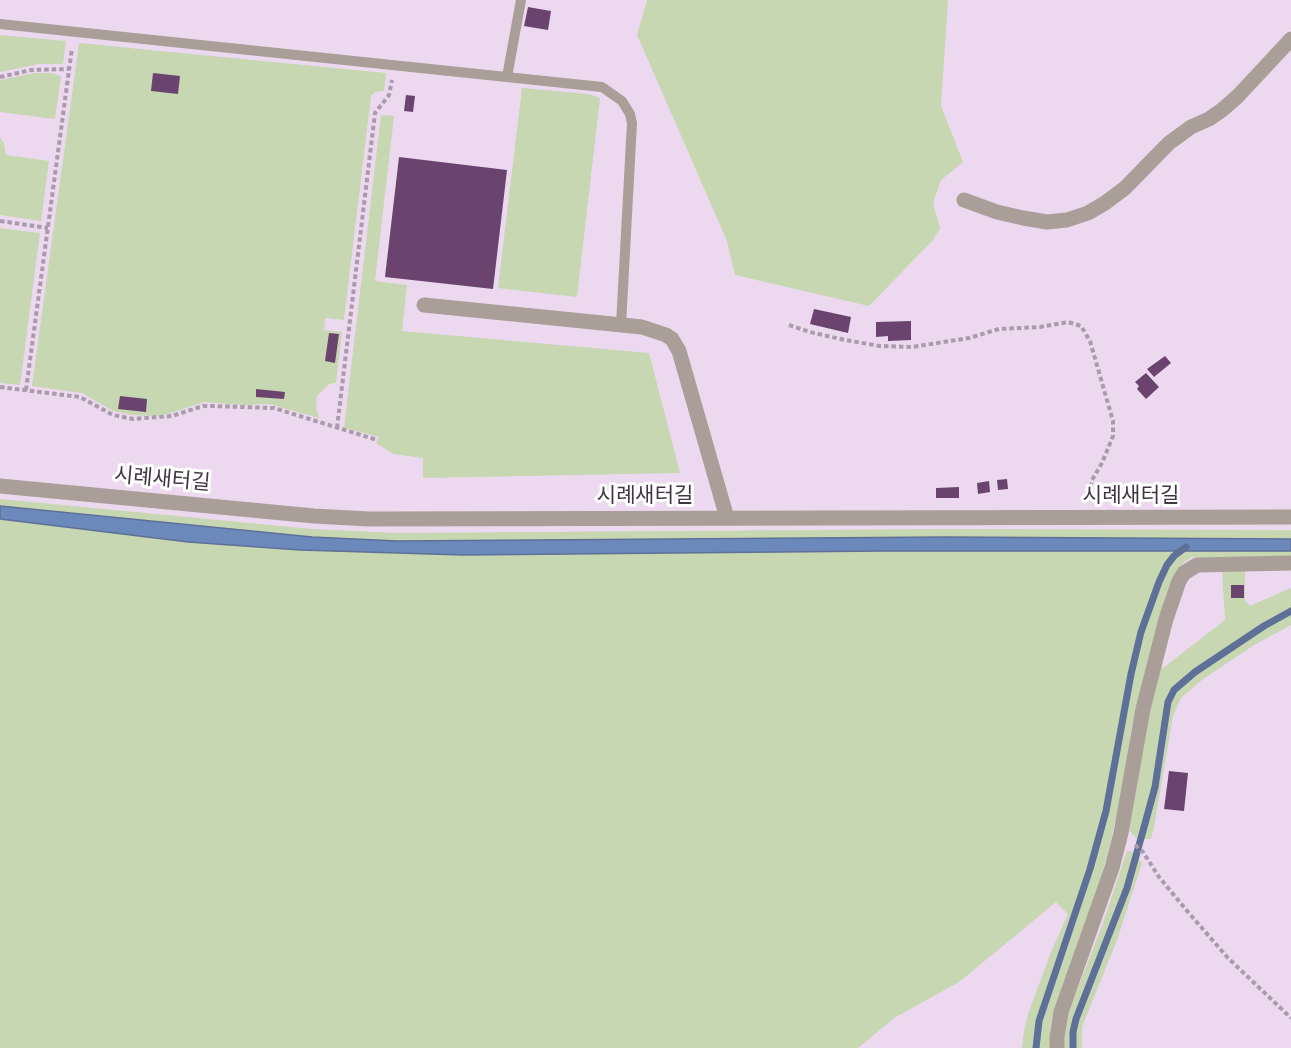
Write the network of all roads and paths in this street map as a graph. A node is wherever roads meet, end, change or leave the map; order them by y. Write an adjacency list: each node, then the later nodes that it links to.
1 (521, 0): 8 (lane)
2 (0, 24): 3 (lane)
3 (74, 32): 5 (lane); 6 (path)
4 (1291, 39): 9 (street)
5 (393, 65): 8 (lane); 17 (path)
6 (69, 69): 7 (path); 11 (path)
7 (0, 77)
8 (507, 77): 13 (lane)
9 (964, 200)
10 (0, 221): 11 (path)
11 (48, 228): 16 (path)
12 (424, 305): 13 (street)
13 (621, 325): 21 (street)
14 (789, 325): 22 (path)
15 (0, 387): 16 (path)
16 (26, 390): 17 (path)
17 (337, 428): 18 (path)
18 (377, 440)
19 (0, 486): 21 (street, 시례새터길)
20 (1291, 517): 22 (street, 시례새터길)
21 (727, 518): 22 (street, 시례새터길)
22 (1088, 518)
23 (1291, 563): 26 (street)
24 (1143, 852): 25 (path)
25 (1291, 1018)
26 (1057, 1048)

